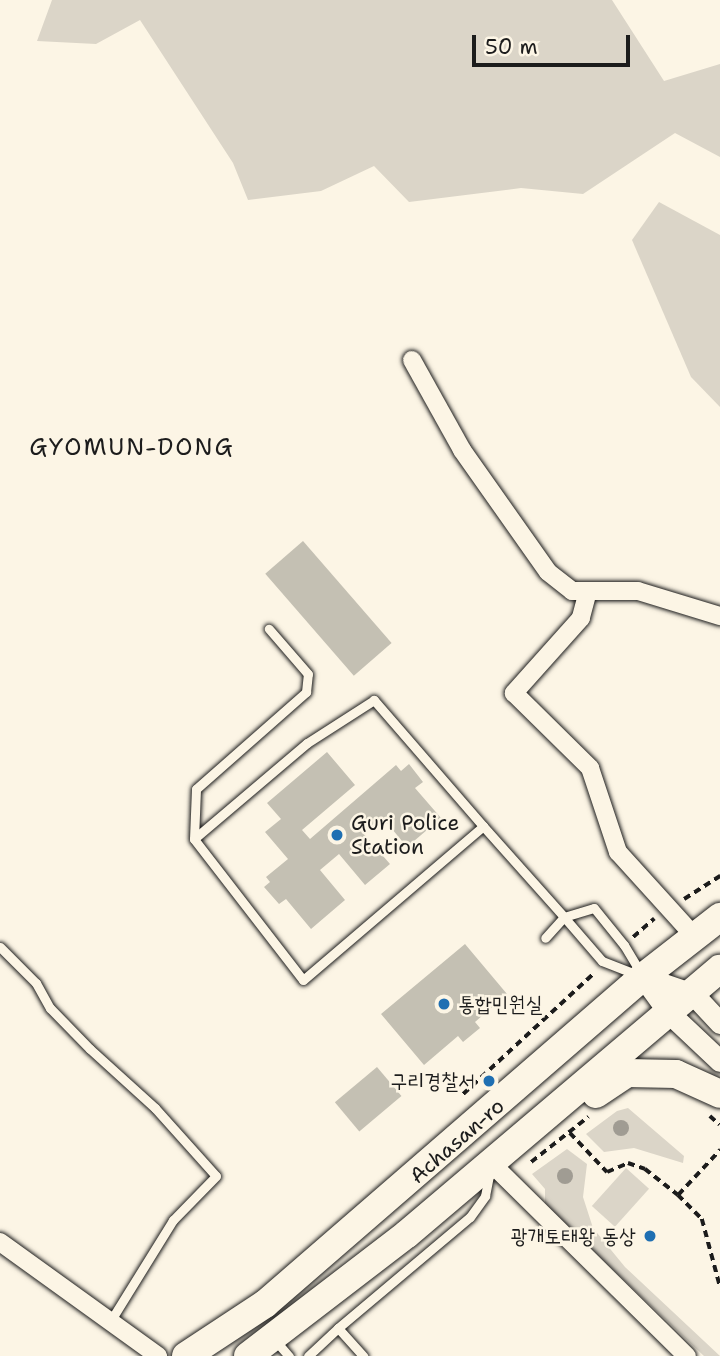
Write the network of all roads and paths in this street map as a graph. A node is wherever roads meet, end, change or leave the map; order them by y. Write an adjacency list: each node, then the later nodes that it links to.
1 (412, 360): 2 (street)
2 (587, 591): 3 (street); 8 (street)
3 (720, 616)
4 (269, 629): 6 (lane)
5 (483, 826): 6 (lane); 6 (lane); 9 (lane)
6 (194, 839)
7 (720, 876): 8 (path)
8 (670, 909): 11 (street); 13 (path)
9 (564, 917): 12 (lane); 13 (lane); 15 (lane)
10 (720, 917): 11 (main road, Achasan-ro)
11 (695, 937): 17 (main road, Achasan-ro)
12 (545, 939)
13 (624, 945): 17 (lane)
14 (0, 947): 31 (lane)
15 (606, 962): 17 (lane); 22 (path)
16 (720, 969): 18 (main road, Achasan-ro)
17 (643, 977): 18 (street); 19 (street); 35 (main road, Achasan-ro)
18 (693, 994): 19 (main road, Achasan-ro); 20 (street)
19 (669, 1013): 21 (street); 24 (main road, Achasan-ro)
20 (720, 1023)
21 (720, 1062)
22 (463, 1094)
23 (720, 1094): 24 (main road)
24 (537, 1123): 27 (main road, Achasan-ro)
25 (570, 1132): 28 (path)
26 (720, 1150): 28 (path)
27 (491, 1163): 32 (lane); 33 (main road, Achasan-ro); 39 (street)
28 (678, 1195): 30 (path)
29 (0, 1242): 31 (street)
30 (720, 1286)
31 (111, 1320): 34 (street)
32 (338, 1328): 37 (lane); 38 (lane)
33 (281, 1346): 36 (main road, Achasan-ro)
34 (158, 1356)
35 (187, 1356)
36 (248, 1356)
37 (308, 1356)
38 (363, 1356)
39 (687, 1356)

